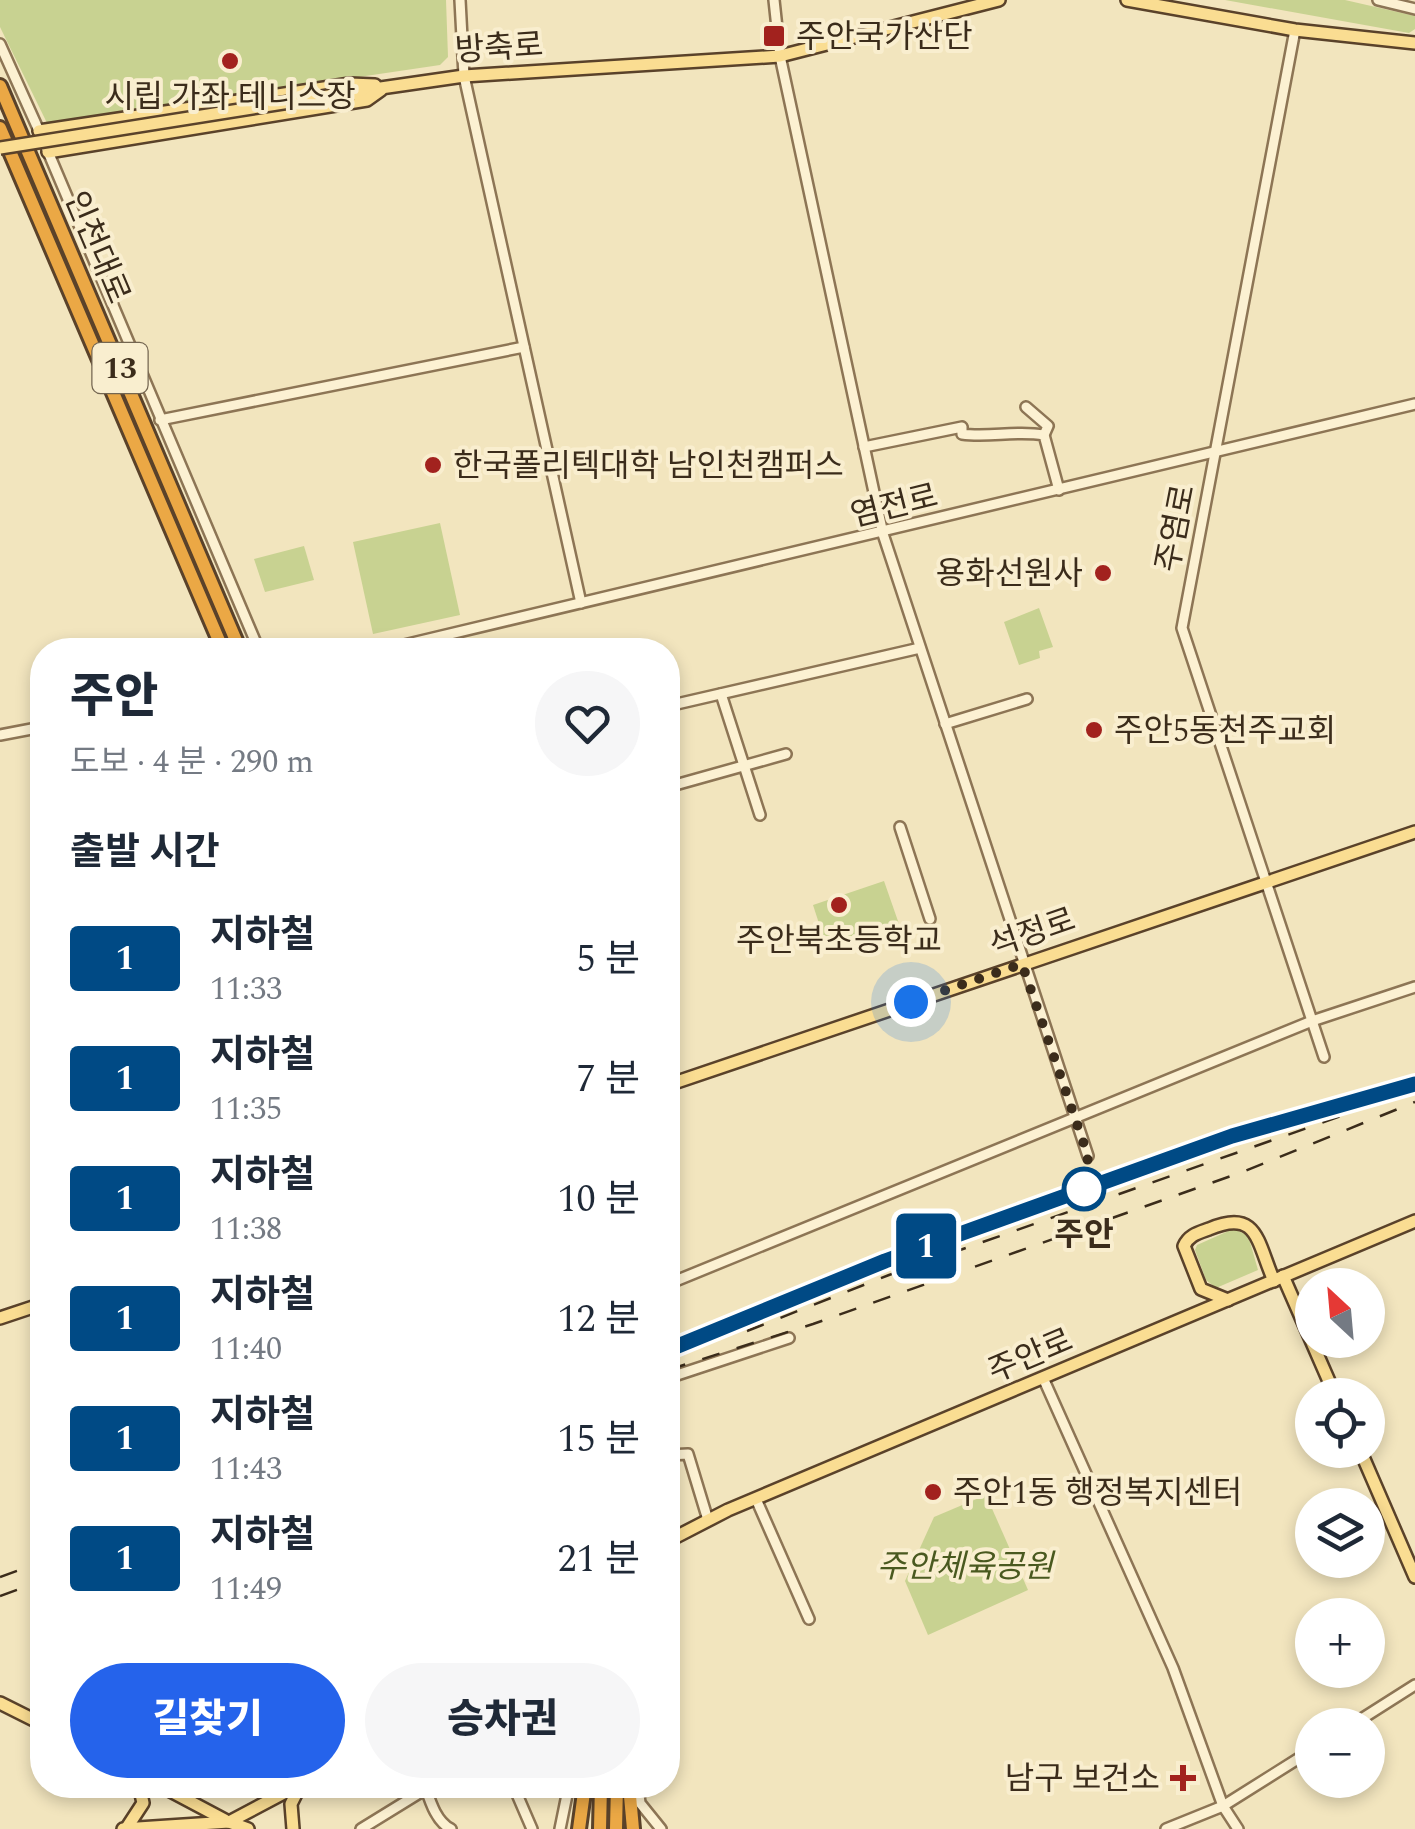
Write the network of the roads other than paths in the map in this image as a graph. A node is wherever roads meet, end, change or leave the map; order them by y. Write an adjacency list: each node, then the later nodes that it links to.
1 (460, 0): 11 (street)
2 (774, 0): 10 (street)
3 (999, 0): 10 (main road, 방축로)
4 (1127, 0): 7 (main road)
5 (1378, 0): 6 (street)
6 (1415, 8)
7 (1295, 30): 8 (main road); 23 (street, 주염로)
8 (1415, 43)
9 (0, 44): 15 (street)
10 (780, 56): 11 (main road, 방축로); 22 (street)
11 (464, 76): 13 (main road, 방축로); 17 (street)
12 (0, 86): 28 (highway, 인천대로 / 13)
13 (384, 88): 15 (main road); 15 (main road); 16 (main road, 방축로, bridge)
14 (0, 128): 27 (highway, 인천대로 / 13)
15 (44, 142): 20 (street)
16 (0, 148)
17 (524, 347): 20 (street); 26 (street)
18 (1415, 404): 23 (street, 염전로)
19 (1026, 407): 21 (street)
20 (160, 420): 29 (street)
21 (1044, 435): 22 (street); 24 (street)
22 (864, 447): 25 (street)
23 (1215, 450): 24 (street, 염전로); 44 (street, 주염로)
24 (1059, 490): 25 (street, 염전로)
25 (883, 534): 26 (street, 염전로); 31 (street)
26 (582, 604): 30 (street, 염전로)
27 (218, 638)
28 (235, 638)
29 (253, 638)
30 (436, 638)
31 (920, 648): 32 (street); 35 (street)
32 (721, 694): 34 (street); 39 (street)
33 (1027, 699): 35 (street)
34 (680, 703)
35 (945, 724): 46 (street)
36 (30, 729): 37 (street)
37 (0, 735)
38 (786, 754): 39 (street)
39 (744, 768): 40 (street); 41 (street)
40 (680, 783)
41 (760, 815)
42 (900, 827): 45 (street)
43 (1415, 832): 44 (main road, 석정로)
44 (1268, 881): 46 (main road, 석정로); 48 (street, 주염로)
45 (930, 919)
46 (1022, 964): 50 (main road, 석정로); 51 (street)
47 (1415, 987): 48 (street)
48 (1312, 1021): 49 (street, 주염로); 51 (street)
49 (1324, 1057)
50 (680, 1081)
51 (1074, 1118): 52 (street); 55 (street)
52 (1088, 1156)
53 (1415, 1221): 54 (main road, 주안로)
54 (1278, 1278): 56 (main road, 주안로); 56 (main road); 61 (main road)
55 (680, 1279)
56 (1228, 1300): 62 (main road, 주안로)
57 (30, 1308): 58 (main road)
58 (0, 1318)
59 (789, 1338): 60 (street)
60 (680, 1374)
61 (1328, 1378)
62 (1044, 1380): 65 (main road, 주안로); 88 (street)
63 (680, 1454): 66 (street)
64 (1368, 1468): 68 (main road)
65 (756, 1499): 66 (main road, 주안로); 69 (street)
66 (708, 1520): 67 (main road, 주안로)
67 (680, 1535)
68 (1415, 1577)
69 (809, 1618)
70 (1415, 1686): 72 (street)
71 (0, 1702): 73 (main road)
72 (1379, 1708)
73 (30, 1718)
74 (1295, 1761): 88 (street)
75 (142, 1798): 90 (main road)
76 (184, 1798): 89 (main road)
77 (275, 1798): 89 (main road)
78 (294, 1798): 92 (main road)
79 (410, 1798): 93 (street)
80 (432, 1798): 94 (street)
81 (519, 1798): 95 (street)
82 (567, 1798): 96 (street)
83 (583, 1798): 97 (highway)
84 (601, 1798): 98 (highway)
85 (617, 1798): 99 (highway)
86 (630, 1798): 100 (highway)
87 (639, 1798): 101 (street)
88 (1224, 1806): 102 (street); 103 (street)
89 (229, 1822): 90 (main road); 91 (main road)
90 (126, 1829)
91 (248, 1829)
92 (293, 1829)
93 (361, 1829)
94 (451, 1829)
95 (532, 1829)
96 (560, 1829)
97 (579, 1829)
98 (600, 1829)
99 (616, 1829)
100 (633, 1829)
101 (661, 1829)
102 (1166, 1829)
103 (1238, 1829)

